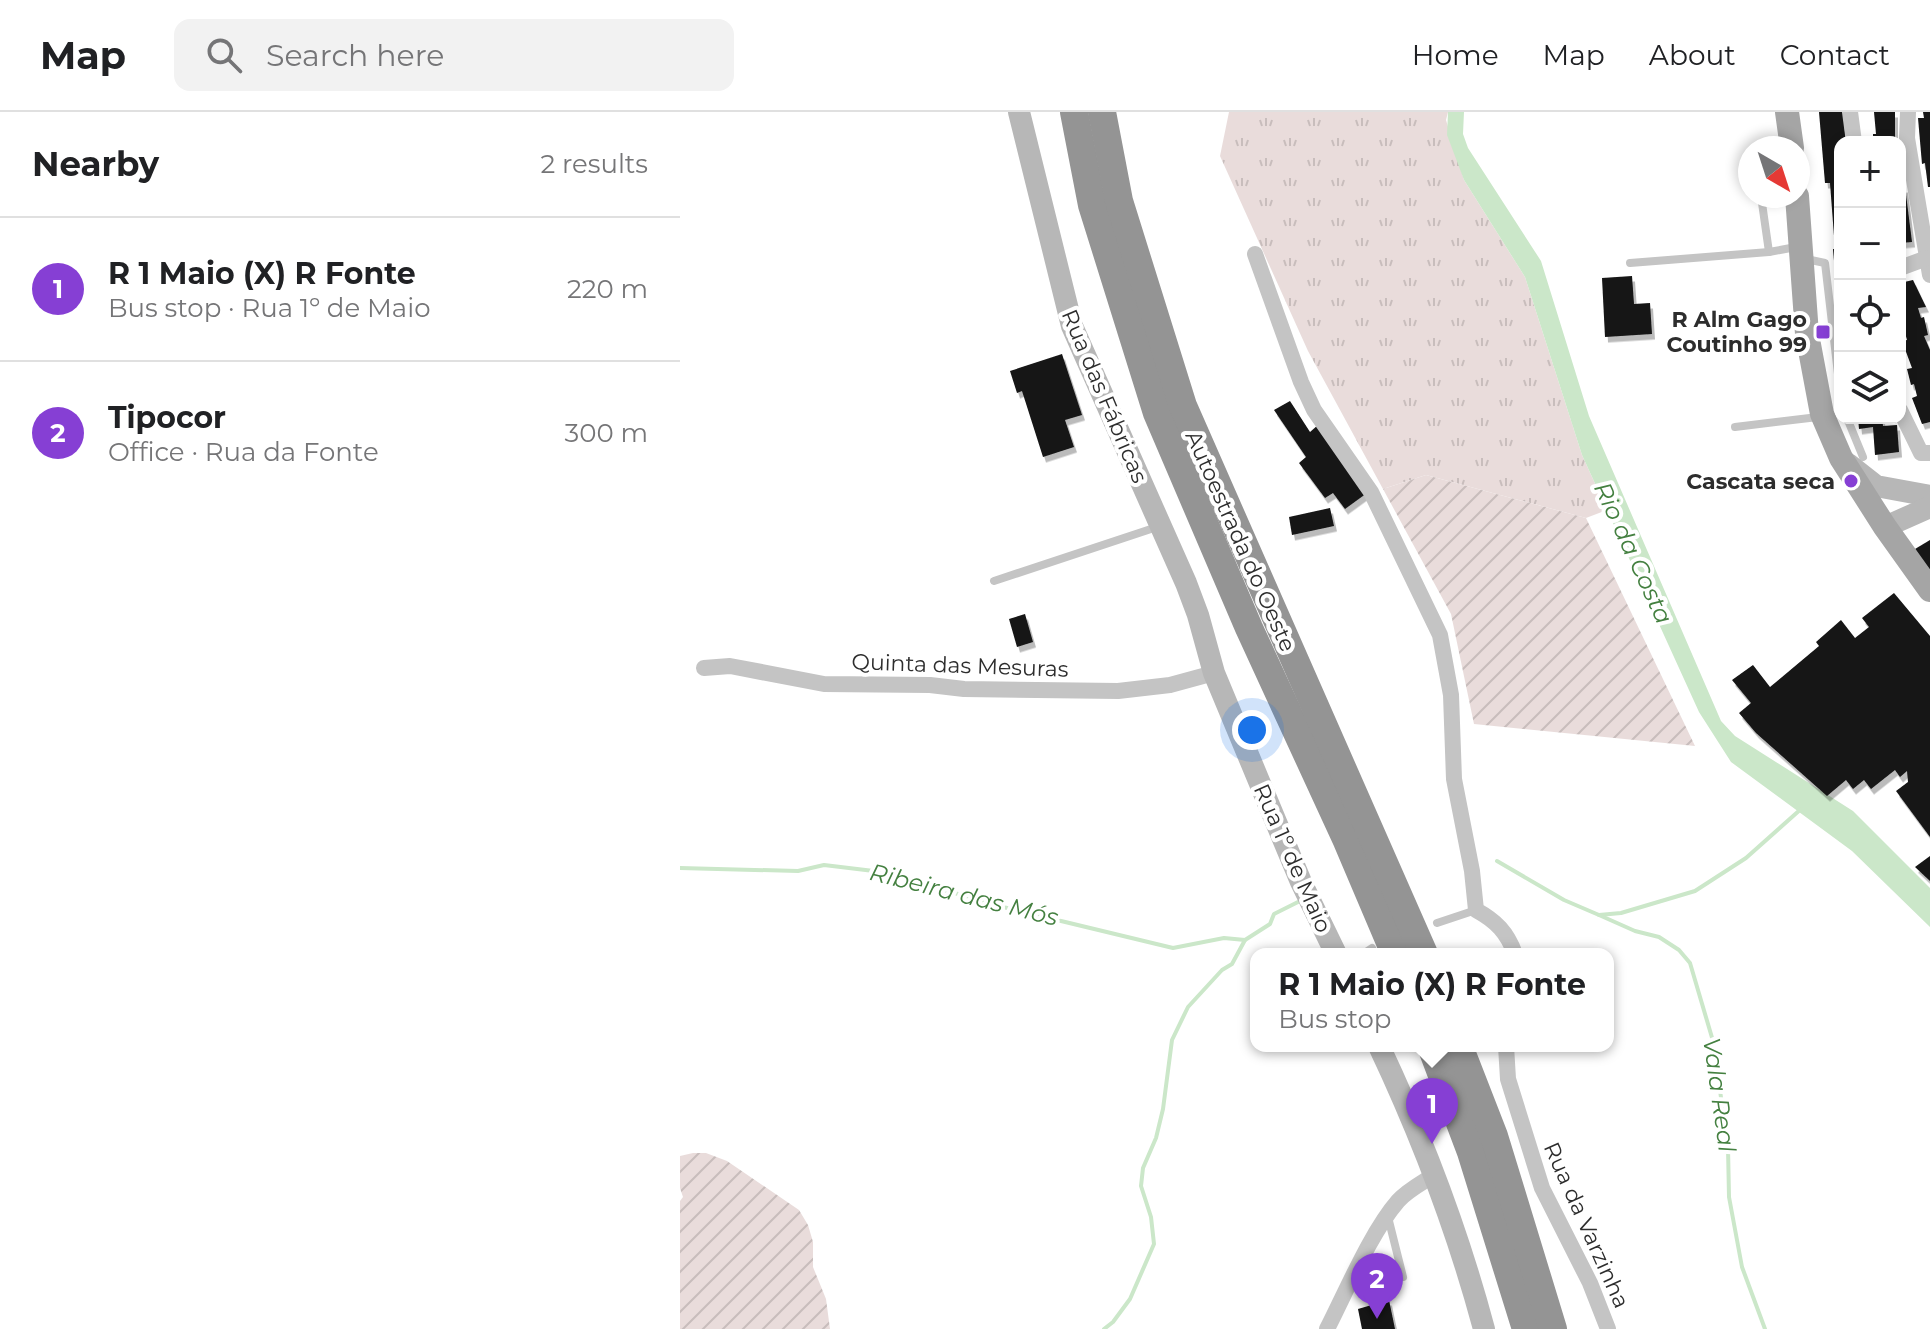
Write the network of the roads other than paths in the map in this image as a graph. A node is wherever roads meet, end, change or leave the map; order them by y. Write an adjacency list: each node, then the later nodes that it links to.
1 (1019, 112): 26 (street, Rua das Fábricas)
2 (1074, 112): 36 (highway, Autoestrada do Oeste)
3 (1102, 112): 37 (highway, Autoestrada do Oeste)
4 (1787, 112): 7 (main road)
5 (1850, 112): 8 (street)
6 (1908, 112): 15 (street)
7 (1790, 136)
8 (1853, 136)
9 (1763, 208): 11 (lane)
10 (1798, 208): 12 (main road)
11 (1769, 252): 12 (lane); 14 (lane)
12 (1801, 252): 17 (lane); 18 (main road)
13 (1255, 254): 33 (street)
14 (1630, 263)
15 (1928, 267): 16 (street)
16 (1906, 268)
17 (1835, 352)
18 (1834, 415)
19 (1834, 417): 22 (lane)
20 (1906, 422): 23 (street)
21 (1838, 424): 24 (main road)
22 (1735, 427)
23 (1930, 453)
24 (1852, 457): 25 (street); 27 (main road)
25 (1922, 503): 27 (street); 28 (street)
26 (1160, 526): 29 (lane); 32 (street, Rua das Fábricas)
27 (1885, 527): 28 (main road)
28 (1901, 548): 30 (main road)
29 (994, 581)
30 (1930, 590)
31 (704, 668): 32 (street, Quinta das Mesuras)
32 (1214, 673): 35 (street, Rua 1º de Maio)
33 (1476, 910): 34 (lane); 38 (street)
34 (1437, 923)
35 (1333, 948)
36 (1383, 948)
37 (1421, 948)
38 (1513, 948)
39 (1382, 1052): 43 (street)
40 (1433, 1052): 48 (highway)
41 (1461, 1052): 49 (highway)
42 (1506, 1052): 50 (street, Rua da Varzinha)
43 (1434, 1175): 44 (street); 47 (street)
44 (1388, 1216): 45 (lane); 46 (street)
45 (1403, 1277)
46 (1327, 1329)
47 (1484, 1329)
48 (1526, 1329)
49 (1553, 1329)
50 (1608, 1329)

